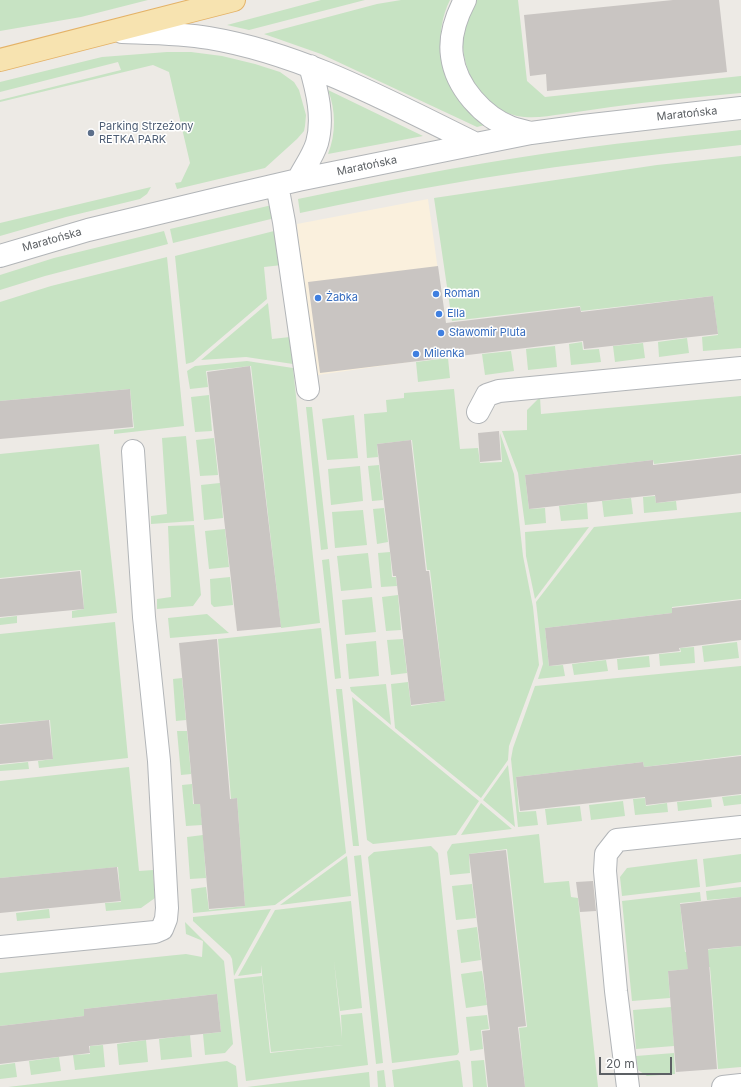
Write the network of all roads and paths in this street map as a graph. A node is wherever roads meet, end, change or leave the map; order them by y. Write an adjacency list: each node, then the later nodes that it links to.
1 (234, 0): 3 (main road)
2 (465, 0): 7 (street)
3 (113, 31): 4 (main road); 5 (street)
4 (0, 60)
5 (310, 66): 8 (street); 9 (street)
6 (741, 108): 7 (street, Maratońska)
7 (531, 134): 8 (street, Maratońska)
8 (476, 144): 9 (street, Maratońska)
9 (298, 180): 10 (street, Maratońska)
10 (277, 185): 11 (street, Maratońska); 13 (street)
11 (0, 256)
12 (741, 368): 14 (street)
13 (308, 389)
14 (478, 412)
15 (133, 451): 17 (street)
16 (741, 827): 19 (street)
17 (0, 947)
18 (741, 1085): 20 (street)
19 (628, 1087)
20 (723, 1087)

